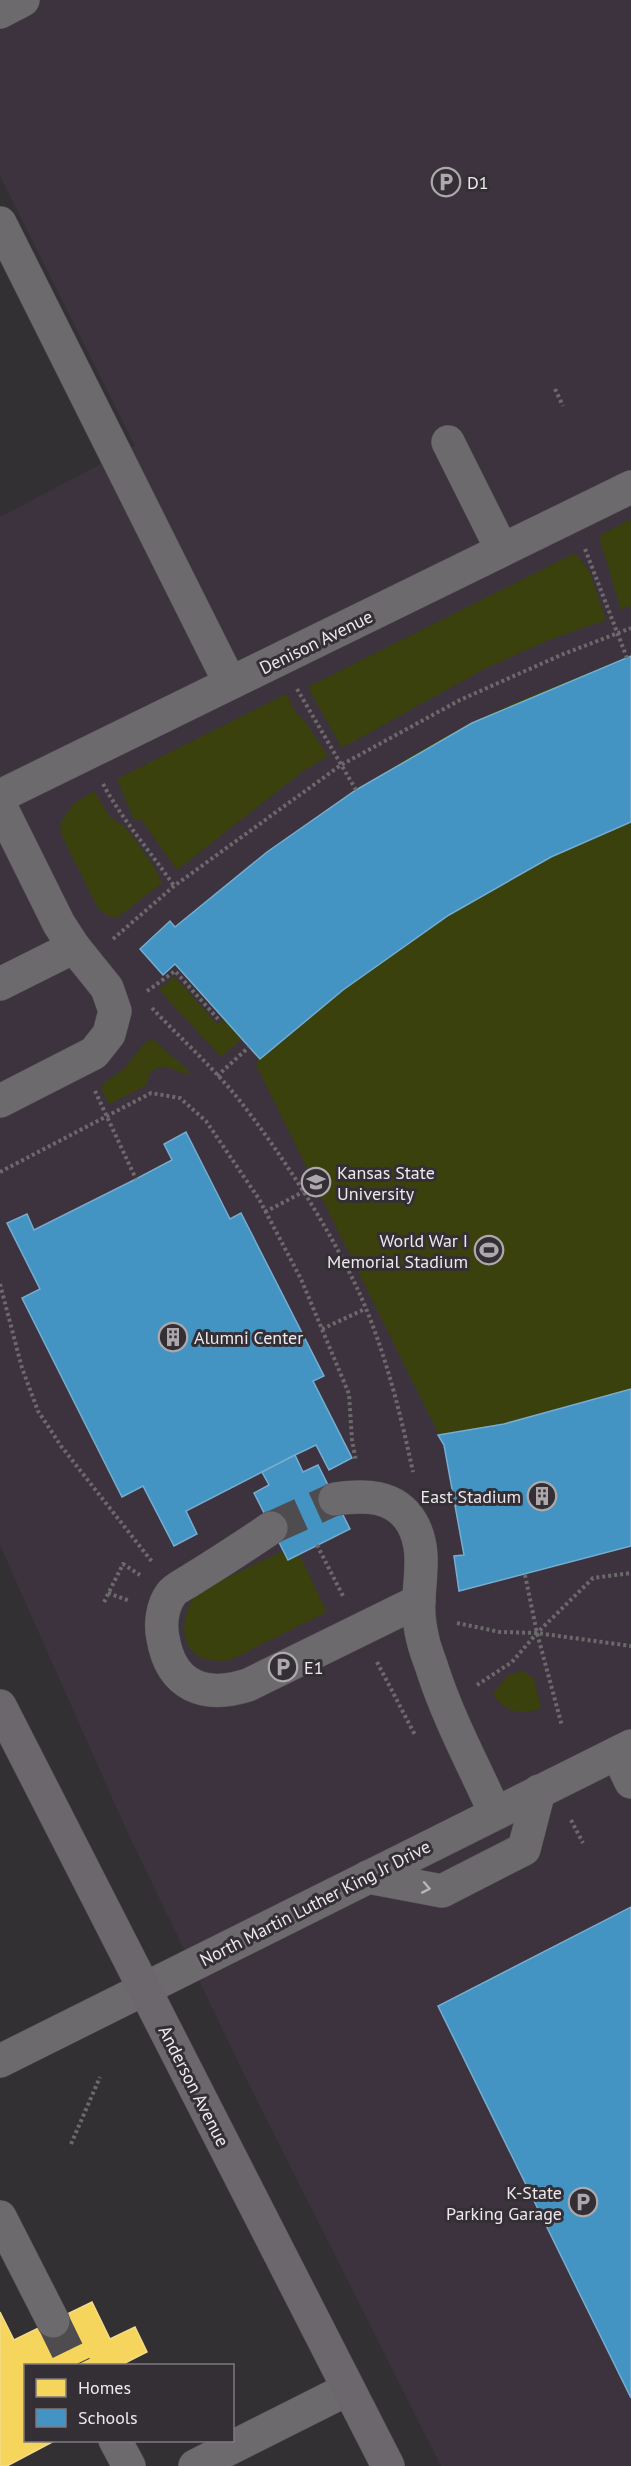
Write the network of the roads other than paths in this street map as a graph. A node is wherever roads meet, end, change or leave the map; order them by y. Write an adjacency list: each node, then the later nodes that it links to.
1 (23, 0): 2 (street)
2 (0, 12)
3 (0, 224): 7 (street)
4 (448, 442): 6 (street)
5 (631, 487): 6 (street, Denison Avenue)
6 (502, 550): 7 (street, Denison Avenue)
7 (230, 683): 8 (street, Denison Avenue)
8 (0, 796)
9 (0, 805): 10 (street)
10 (74, 947): 11 (street); 12 (street)
11 (0, 984)
12 (0, 1101)
13 (335, 1499): 15 (street)
14 (272, 1528): 15 (street)
15 (419, 1601): 20 (street)
16 (0, 1706): 22 (main road, Anderson Avenue)
17 (624, 1749): 18 (street); 19 (street, North Martin Luther King Jr Drive)
18 (631, 1782)
19 (540, 1791): 20 (street, North Martin Luther King Jr Drive); 21 (street, one-way to 19)
20 (495, 1813): 21 (street, North Martin Luther King Jr Drive)
21 (368, 1877): 22 (street, North Martin Luther King Jr Drive)
22 (144, 1989): 23 (street, North Martin Luther King Jr Drive); 26 (main road, Anderson Avenue)
23 (0, 2061)
24 (0, 2217): 25 (street)
25 (53, 2321)
26 (348, 2389): 29 (street); 30 (main road, Anderson Avenue)
27 (116, 2442): 28 (street)
28 (129, 2466)
29 (195, 2466)
30 (388, 2466)

